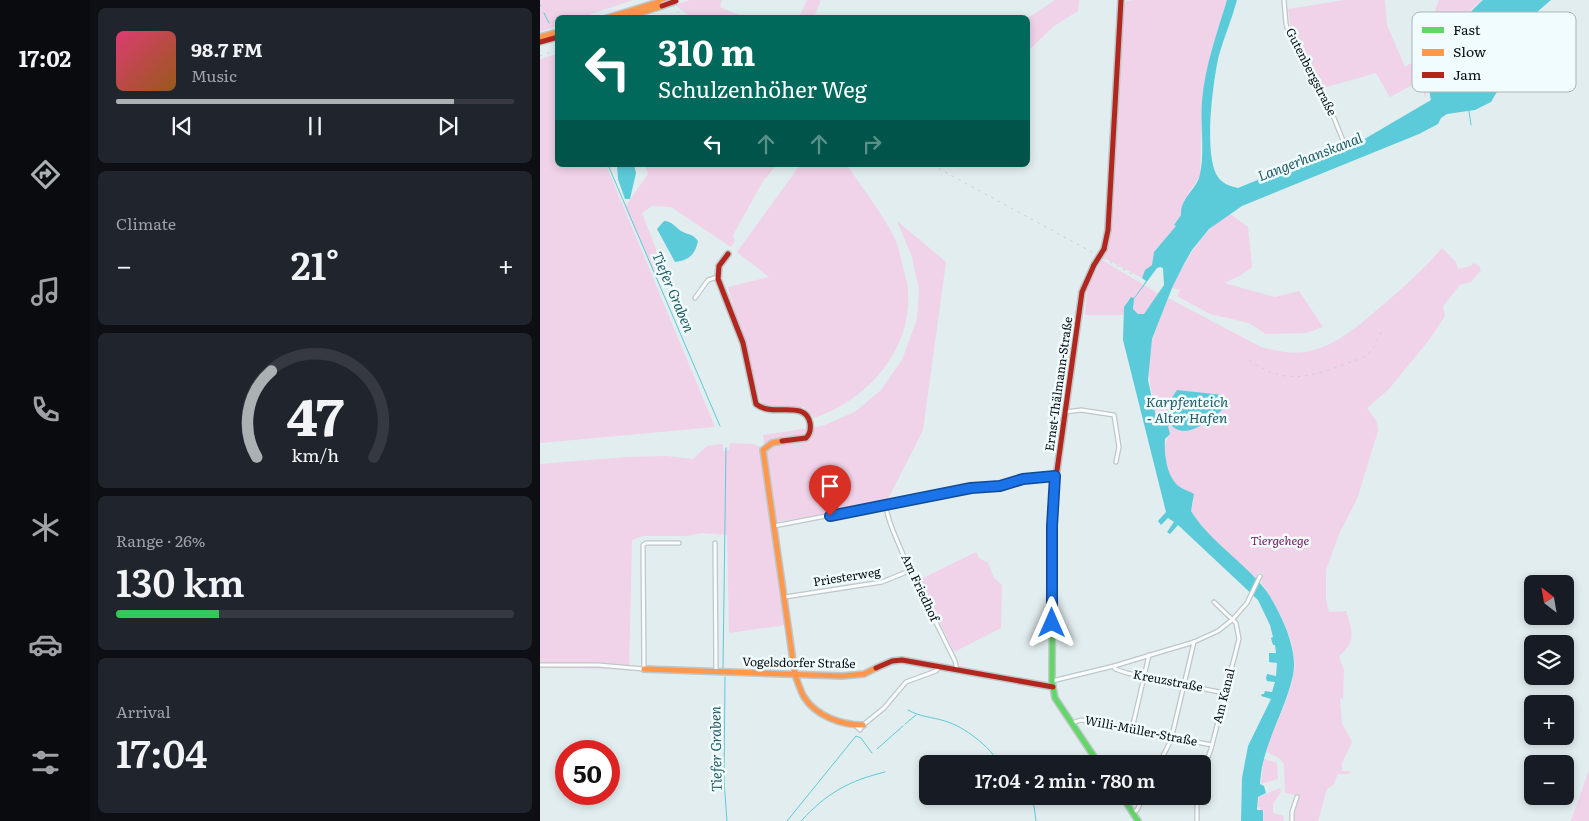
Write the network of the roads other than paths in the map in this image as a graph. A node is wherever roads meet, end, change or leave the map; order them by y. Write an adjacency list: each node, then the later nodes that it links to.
1 (665, 0): 5 (street)
2 (1121, 0): 16 (street, Ernst-Thälmann-Straße, bridge)
3 (1284, 0): 12 (street, Gutenbergstraße)
4 (678, 1): 5 (street, bridge)
5 (660, 4): 6 (street); 7 (street)
6 (618, 15)
7 (632, 15)
8 (555, 33): 9 (street)
9 (540, 37)
10 (555, 38): 11 (street)
11 (540, 42)
12 (1344, 143)
13 (728, 254): 14 (street)
14 (719, 277): 15 (street); 20 (street)
15 (695, 298)
16 (1064, 412): 17 (street); 18 (street, Ernst-Thälmann-Straße)
17 (1116, 462)
18 (1055, 476): 19 (street); 39 (street, Ernst-Thälmann-Straße)
19 (886, 506): 20 (street); 23 (street, Am Friedhof)
20 (774, 526): 25 (street)
21 (679, 543): 33 (street)
22 (715, 544): 35 (street)
23 (909, 571): 25 (street, Priesterweg); 34 (street, Am Friedhof)
24 (1260, 576): 27 (street, Vogelsdorfer Straße)
25 (785, 598): 36 (street)
26 (1214, 602): 27 (street)
27 (1232, 620): 28 (street, Vogelsdorfer Straße); 40 (street, Am Kanal)
28 (1194, 642): 29 (street, Vogelsdorfer Straße); 38 (street)
29 (1149, 655): 31 (street, Vogelsdorfer Straße); 37 (street)
30 (540, 665): 33 (street, Vogelsdorfer Straße)
31 (1114, 666): 37 (street, Kreuzstraße); 39 (street, Vogelsdorfer Straße)
32 (939, 667): 34 (street, Vogelsdorfer Straße); 36 (street, Vogelsdorfer Straße); 42 (street)
33 (644, 669): 35 (street, Vogelsdorfer Straße)
34 (957, 670): 39 (street, Vogelsdorfer Straße)
35 (716, 672): 36 (street, Vogelsdorfer Straße)
36 (795, 675): 42 (street)
37 (1145, 676): 38 (street, Kreuzstraße); 43 (street)
38 (1184, 683): 40 (street, Kreuzstraße); 44 (street)
39 (1052, 684): 41 (street, Ernst-Thälmann-Straße)
40 (1224, 693): 45 (street, Am Kanal)
41 (1072, 723): 43 (street, Willi-Müller-Straße); 46 (street, Ernst-Thälmann-Straße)
42 (863, 724)
43 (1132, 729): 44 (street, Willi-Müller-Straße)
44 (1172, 736): 45 (street, Willi-Müller-Straße); 47 (street)
45 (1212, 744): 48 (street, Am Kanal)
46 (1093, 755)
47 (1164, 755)
48 (1208, 755)
49 (1297, 798): 56 (street)
50 (1128, 805): 53 (street)
51 (1140, 805): 53 (street)
52 (1196, 805): 55 (street)
53 (1133, 813): 54 (street)
54 (1138, 821)
55 (1197, 821)
56 (1292, 821)

